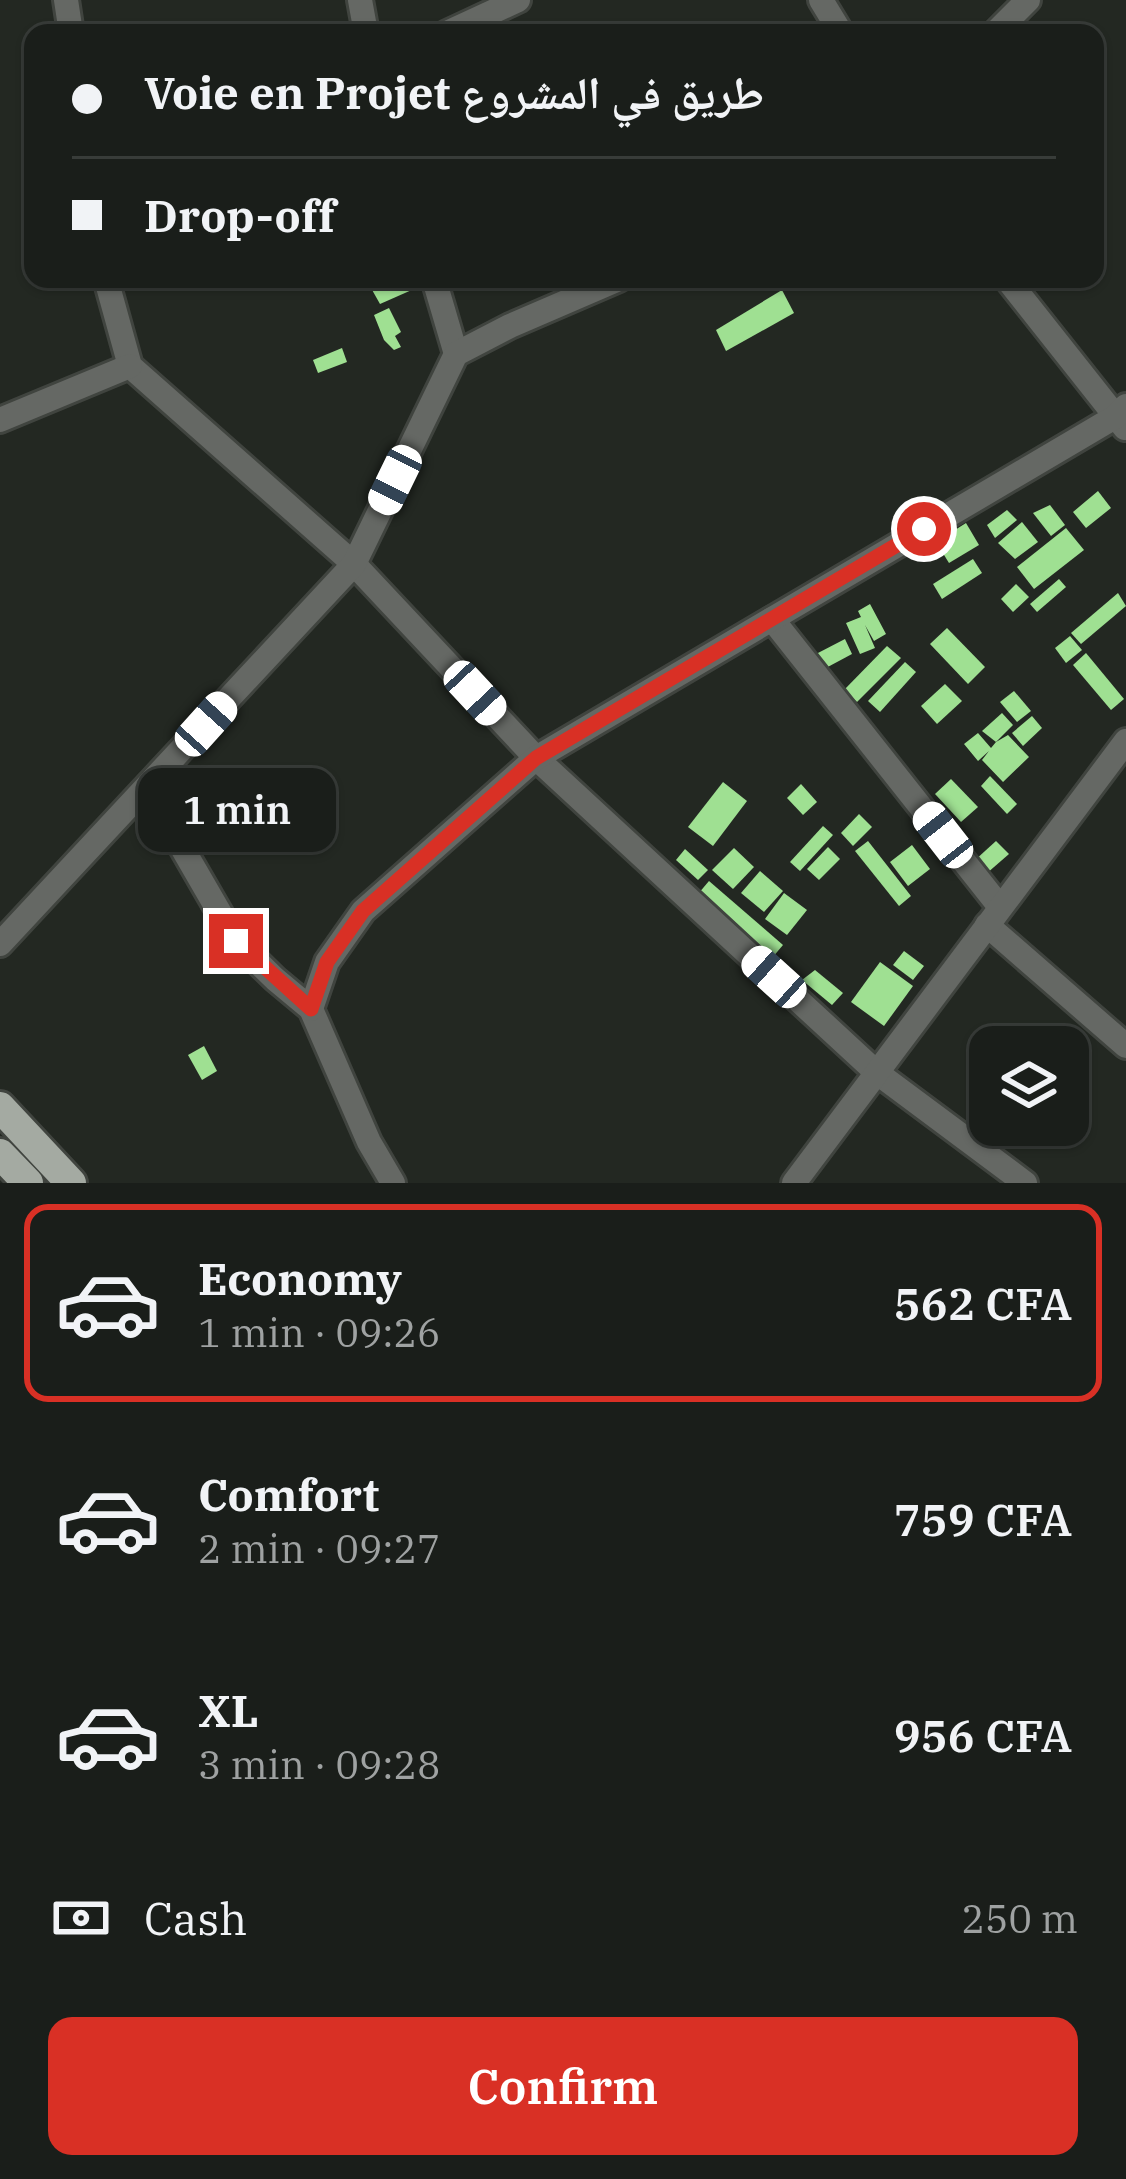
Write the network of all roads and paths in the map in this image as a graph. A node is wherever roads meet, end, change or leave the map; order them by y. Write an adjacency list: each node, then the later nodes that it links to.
1 (518, 0): 3 (street)
2 (1028, 0): 4 (street)
3 (466, 24)
4 (1004, 24)
5 (108, 288): 10 (street)
6 (437, 288): 9 (street)
7 (598, 288): 9 (street)
8 (1014, 288): 11 (street)
9 (456, 354): 13 (street)
10 (130, 366): 12 (street); 13 (street)
11 (1122, 418): 14 (street)
12 (0, 420)
13 (354, 564): 16 (street); 17 (street)
14 (772, 619): 16 (street); 18 (street)
15 (1126, 741): 18 (street)
16 (536, 758): 20 (street); 22 (street)
17 (147, 788): 19 (street); 20 (street)
18 (993, 916): 21 (street); 22 (street)
19 (1, 939)
20 (311, 1009): 28 (street)
21 (1126, 1046)
22 (876, 1072): 25 (street); 29 (street)
23 (0, 1107): 27 (main road)
24 (0, 1154): 26 (main road)
25 (1013, 1179)
26 (28, 1183)
27 (71, 1183)
28 (393, 1183)
29 (794, 1183)

